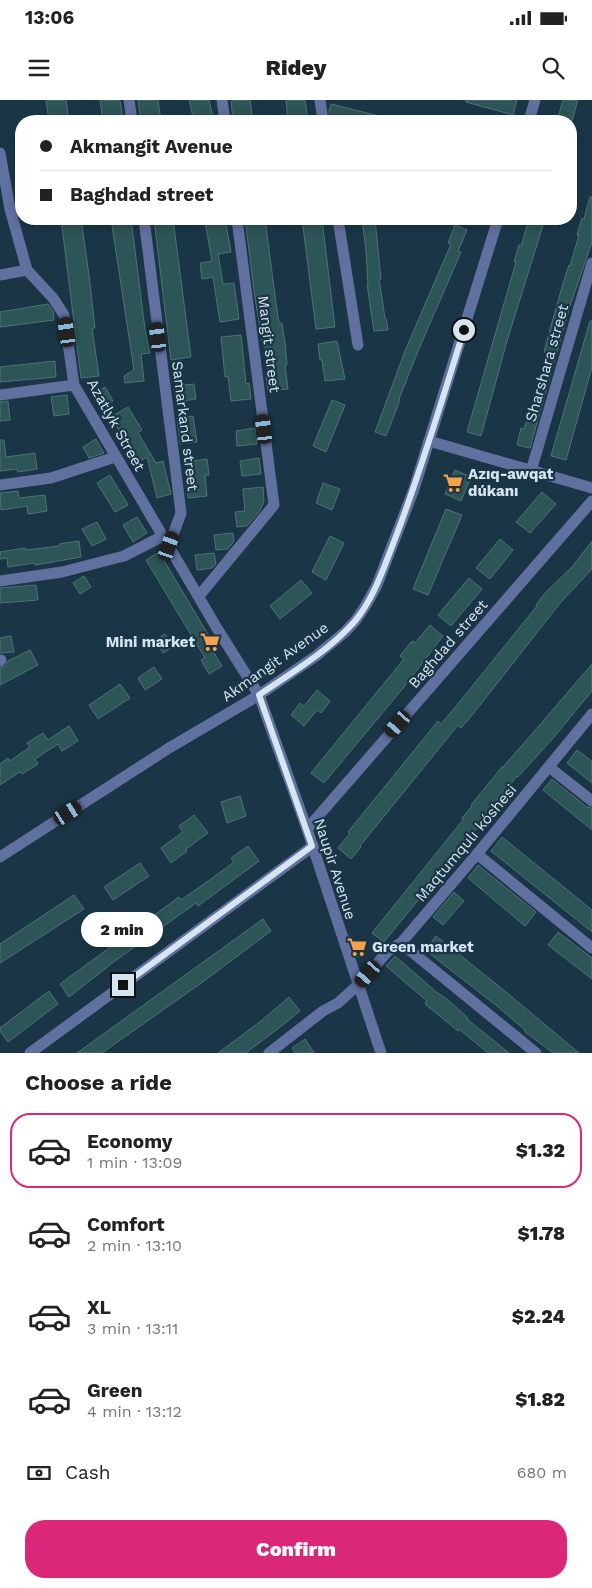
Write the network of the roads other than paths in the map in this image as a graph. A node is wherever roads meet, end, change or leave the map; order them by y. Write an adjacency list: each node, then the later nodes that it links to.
1 (129, 100): 5 (street)
2 (222, 100): 6 (street)
3 (320, 100): 7 (street)
4 (535, 100): 8 (street)
5 (131, 115)
6 (224, 115)
7 (322, 115)
8 (531, 115)
9 (0, 153): 15 (street, Azatlyk Street)
10 (145, 225): 27 (street, Samarkand street)
11 (238, 225): 29 (street, Mangit street)
12 (339, 225): 17 (street)
13 (496, 225): 20 (street, Akmangit Avenue)
14 (592, 263): 22 (street, Sharshara street)
15 (28, 270): 16 (street); 18 (street, Azatlyk Street)
16 (0, 275)
17 (358, 346)
18 (74, 385): 19 (street); 21 (street, Azatlyk Street)
19 (0, 395)
20 (429, 441): 22 (street); 30 (street, Akmangit Avenue)
21 (115, 457): 23 (street); 26 (street, Azatlyk Street)
22 (531, 471): 24 (street)
23 (0, 485)
24 (592, 488)
25 (592, 501): 34 (street, Baghdad street)
26 (163, 536): 27 (street, Azatlyk Street); 28 (street)
27 (169, 546): 29 (street, Azatlyk Street)
28 (0, 582)
29 (199, 596): 30 (street, Azatlyk Street)
30 (259, 695): 34 (street, Naupir Avenue); 37 (street, Akmangit Avenue)
31 (592, 714): 32 (street, Maqtumqulı kóshesi)
32 (549, 767): 33 (street); 36 (street, Maqtumqulı kóshesi)
33 (592, 802)
34 (307, 829): 35 (street, Naupir Avenue)
35 (312, 846): 40 (street, Naupir Avenue); 41 (street)
36 (476, 854): 38 (street, Maqtumqulı kóshesi); 39 (street)
37 (0, 857)
38 (401, 943): 40 (street, Maqtumqulı kóshesi); 44 (street)
39 (592, 948)
40 (358, 986): 42 (street, Maqtumqulı kóshesi); 43 (street, Naupir Avenue)
41 (30, 1053)
42 (269, 1053)
43 (381, 1053)
44 (536, 1053)

